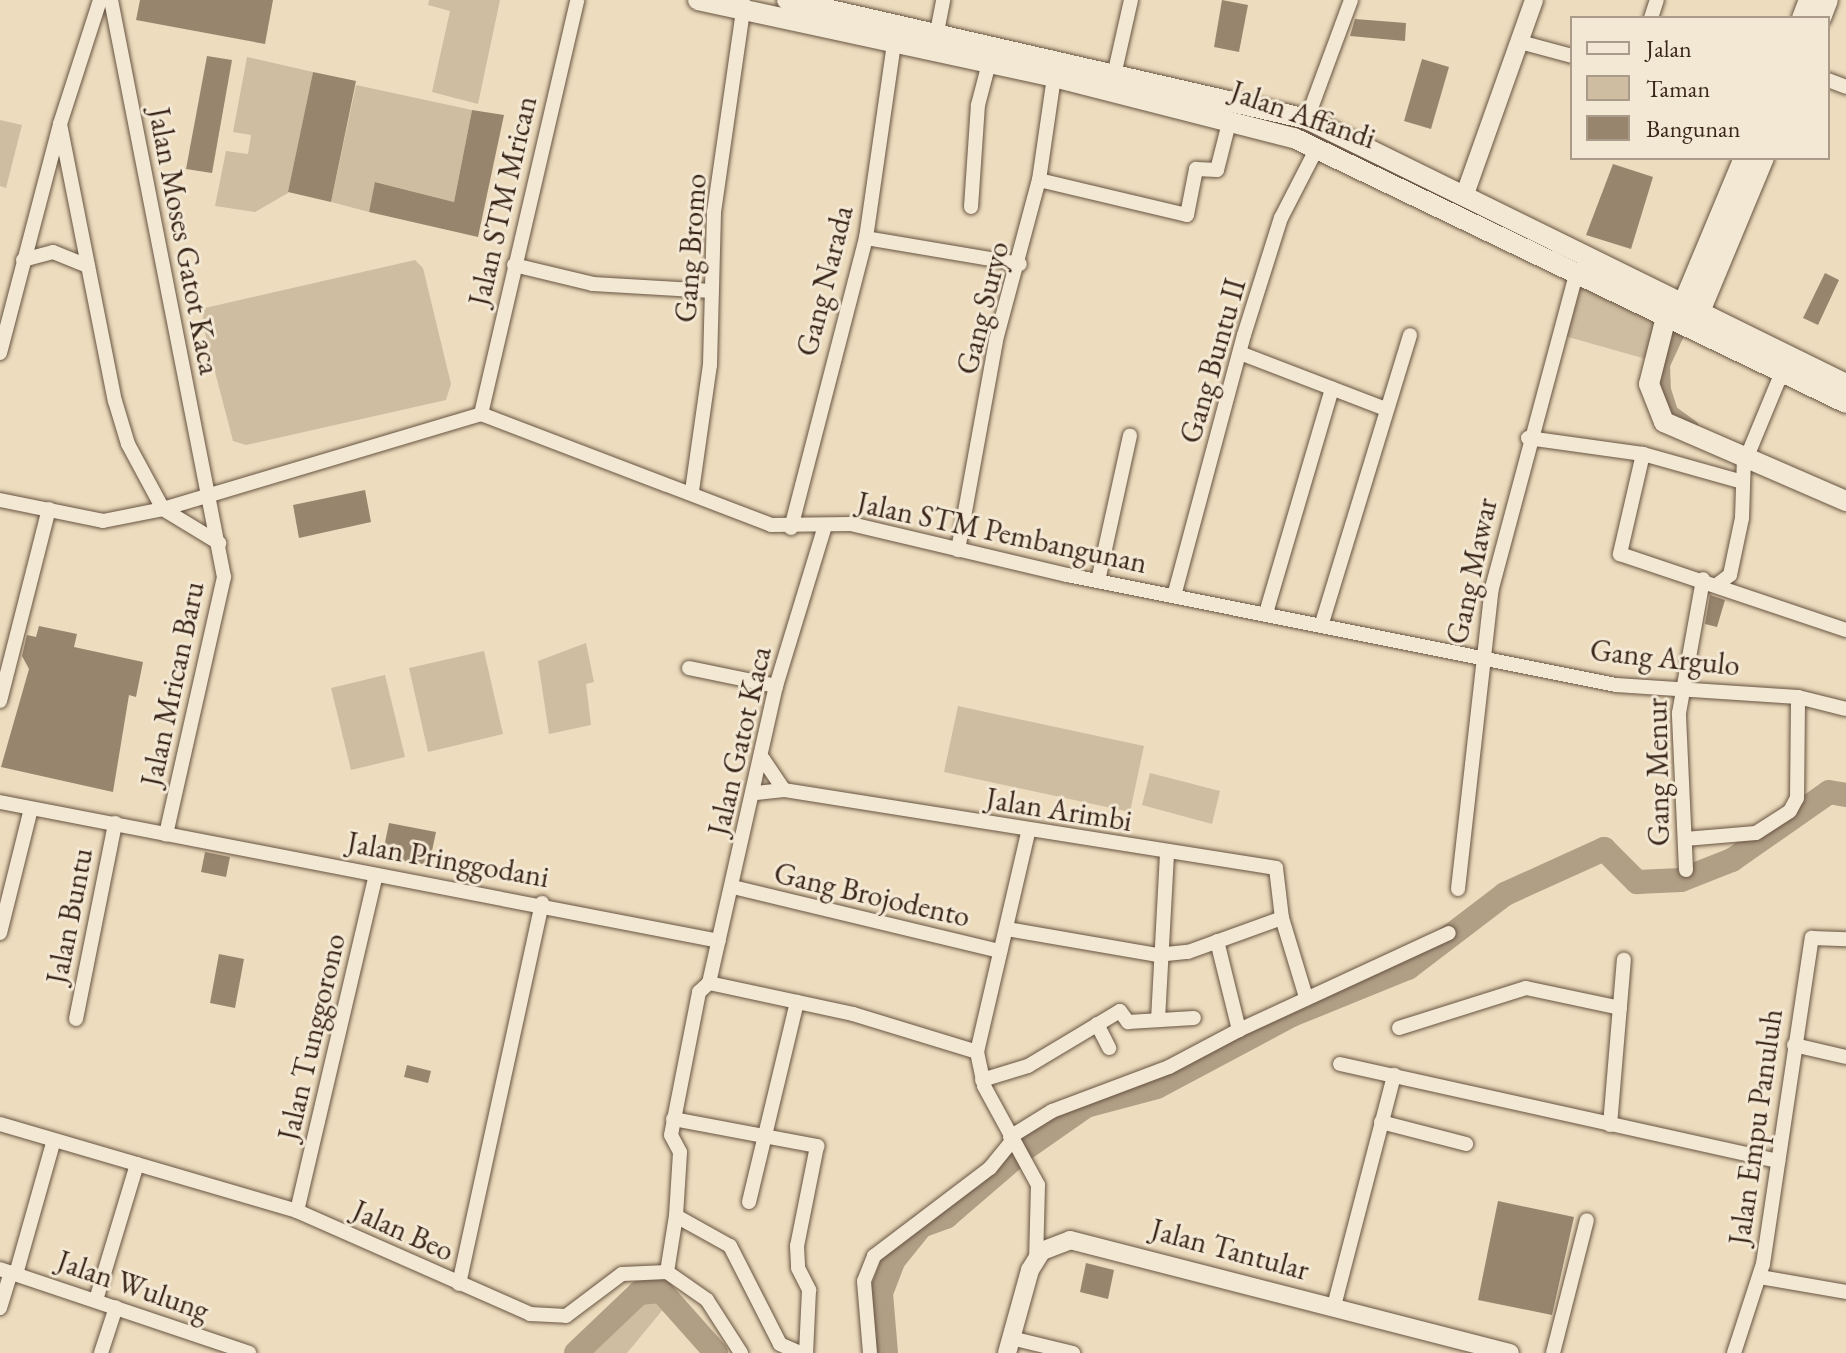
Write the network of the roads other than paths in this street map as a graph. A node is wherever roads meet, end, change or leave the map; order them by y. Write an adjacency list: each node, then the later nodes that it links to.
1 (100, 0): 20 (street)
2 (111, 0): 50 (street, Jalan Moses Gatot Kaca)
3 (577, 0): 30 (street, Jalan STM Mrican)
4 (698, 0): 10 (main road, Jalan Affandi)
5 (787, 0): 11 (main road, Jalan Affandi)
6 (943, 0): 11 (street)
7 (1131, 0): 16 (street)
8 (1351, 0): 19 (street)
9 (1534, 0): 12 (street)
10 (744, 5): 13 (main road, Jalan Affandi); 33 (street, Gang Bromo)
11 (937, 32): 16 (main road, Jalan Affandi)
12 (1520, 42): 14 (street); 25 (street)
13 (894, 43): 15 (main road, Jalan Affandi); 27 (street, Gang Narada)
14 (1570, 55)
15 (989, 63): 17 (main road, Jalan Affandi); 26 (street)
16 (1115, 71): 18 (main road, Jalan Affandi)
17 (1054, 77): 18 (main road, Jalan Affandi); 24 (street, Gang Suryo)
18 (1237, 114): 19 (main road, Jalan Affandi); 21 (main road, Jalan Affandi); 24 (street)
19 (1307, 119): 25 (main road, Jalan Affandi)
20 (60, 124): 28 (street); 31 (street)
21 (1317, 148): 25 (main road, Jalan Affandi); 37 (street, Gang Buntu II)
22 (1743, 160): 34 (main road)
23 (1763, 160): 34 (main road)
24 (1039, 180): 29 (street, Gang Suryo)
25 (1461, 203): 32 (main road, Jalan Affandi); 34 (main road, Jalan Affandi)
26 (971, 207)
27 (866, 238): 29 (street); 56 (street, Gang Narada)
28 (23, 260): 31 (street); 36 (street)
29 (1020, 264): 59 (street, Gang Suryo)
30 (514, 265): 33 (street); 43 (street, Jalan STM Mrican)
31 (88, 266): 54 (street)
32 (1577, 271): 34 (main road, Jalan Affandi); 45 (street, Gang Mawar)
33 (712, 291): 49 (street, Gang Bromo)
34 (1683, 317): 38 (main road, Jalan Affandi); 39 (main road, Jalan Affandi); 47 (main road)
35 (1410, 335): 42 (street)
36 (0, 353)
37 (1240, 353): 40 (street); 64 (street, Gang Buntu II)
38 (1782, 372): 41 (main road, Jalan Affandi); 47 (street)
39 (1846, 384)
40 (1332, 389): 42 (street); 65 (street)
41 (1846, 403)
42 (1386, 409): 66 (street)
43 (481, 414): 49 (street, Jalan STM Pembangunan); 50 (street)
44 (1130, 435): 62 (street)
45 (1528, 438): 46 (street); 68 (street, Gang Mawar)
46 (1643, 454): 48 (street); 61 (street)
47 (1747, 454): 48 (street); 52 (main road)
48 (1739, 481): 63 (street)
49 (692, 491): 56 (street, Jalan STM Pembangunan)
50 (207, 492): 54 (street); 58 (street, Jalan Mrican Baru)
51 (0, 500): 53 (street)
52 (1846, 501)
53 (49, 509): 54 (street); 73 (street)
54 (163, 509): 58 (street, Jalan Mrican Baru)
55 (825, 526): 57 (street, Jalan STM Pembangunan); 59 (street, Jalan STM Pembangunan); 60 (street, Jalan Gatot Kaca)
56 (791, 528): 57 (street, Jalan STM Pembangunan)
57 (808, 528): 60 (street, Jalan Gatot Kaca)
58 (219, 543): 82 (street, Jalan Mrican Baru)
59 (958, 550): 62 (street, Jalan STM Pembangunan)
60 (814, 552): 70 (street, Jalan Gatot Kaca)
61 (1703, 579): 63 (street); 71 (street, Gang Menur)
62 (1098, 581): 64 (street, Jalan STM Pembangunan)
63 (1718, 584): 67 (street)
64 (1174, 596): 65 (street, Jalan STM Pembangunan)
65 (1266, 613): 66 (street, Jalan STM Pembangunan)
66 (1322, 623): 68 (street, Jalan STM Pembangunan)
67 (1846, 630)
68 (1480, 654): 71 (street, Gang Argulo); 88 (street, Gang Mawar)
69 (689, 668): 70 (street)
70 (776, 686): 75 (street, Jalan Gatot Kaca)
71 (1680, 688): 72 (street, Gang Argulo); 83 (street, Gang Menur)
72 (1798, 697): 74 (street, Gang Argulo); 83 (street)
73 (0, 701)
74 (1846, 709)
75 (763, 759): 76 (street); 77 (street, Jalan Gatot Kaca)
76 (784, 790): 77 (street, Jalan Arimbi); 81 (street, Jalan Arimbi)
77 (756, 793): 87 (street, Jalan Gatot Kaca)
78 (0, 802): 79 (street, Jalan Pringgodani)
79 (31, 809): 80 (street, Jalan Pringgodani); 92 (street)
80 (115, 823): 82 (street, Jalan Pringgodani); 105 (street, Jalan Buntu)
81 (1028, 832): 84 (street, Jalan Arimbi); 91 (street)
82 (166, 835): 86 (street, Jalan Pringgodani)
83 (1685, 839): 85 (street, Gang Menur)
84 (1167, 854): 90 (street, Jalan Arimbi); 98 (street)
85 (1686, 870)
86 (376, 875): 89 (street, Jalan Pringgodani); 128 (street, Jalan Tunggorono)
87 (733, 887): 95 (street, Jalan Gatot Kaca); 97 (street, Gang Brojodento)
88 (1458, 889)
89 (542, 903): 95 (street, Jalan Pringgodani); 135 (street, Jalan Beo)
90 (1282, 918): 96 (street); 101 (street)
91 (1007, 929): 97 (street); 98 (street)
92 (0, 933)
93 (1449, 933): 101 (street)
94 (1846, 939): 110 (street, Jalan Empu Panuluh)
95 (719, 941): 100 (street, Jalan Gatot Kaca)
96 (1217, 941): 98 (street); 109 (street)
97 (1000, 951): 112 (street)
98 (1157, 955): 106 (street)
99 (1624, 960): 103 (street)
100 (709, 983): 102 (street); 117 (street, Jalan Gatot Kaca)
101 (1306, 997): 109 (street)
102 (797, 1002): 112 (street); 121 (street)
103 (1620, 1008): 108 (street); 120 (street)
104 (1194, 1018): 106 (street)
105 (76, 1019)
106 (1158, 1020): 107 (street)
107 (1097, 1024): 111 (street); 116 (street)
108 (1399, 1028)
109 (1239, 1030): 122 (street)
110 (1794, 1045): 113 (street); 125 (street, Jalan Empu Panuluh)
111 (1109, 1048)
112 (977, 1052): 116 (street)
113 (1846, 1057)
114 (1340, 1064): 115 (street)
115 (1394, 1075): 118 (street); 120 (street)
116 (982, 1080): 122 (street)
117 (673, 1119): 121 (street); 129 (street)
118 (1381, 1122): 124 (street); 138 (street)
119 (0, 1124): 123 (street, Jalan Beo)
120 (1610, 1125): 125 (street)
121 (764, 1136): 127 (street); 146 (street)
122 (1011, 1139): 131 (street); 147 (street)
123 (54, 1140): 126 (street, Jalan Beo); 132 (street)
124 (1466, 1144)
125 (1778, 1161): 134 (street, Jalan Empu Panuluh)
126 (137, 1164): 128 (street, Jalan Beo); 137 (street)
127 (749, 1202)
128 (297, 1211): 135 (street, Jalan Beo)
129 (676, 1216): 133 (street); 145 (street)
130 (1587, 1220): 150 (street)
131 (1036, 1259): 138 (street, Jalan Tantular); 141 (street)
132 (9, 1272): 137 (street, Jalan Wulung); 140 (street)
133 (667, 1272): 135 (street); 144 (street)
134 (1760, 1277): 136 (street); 151 (street, Jalan Empu Panuluh)
135 (459, 1284)
136 (1846, 1292)
137 (96, 1300): 139 (street, Jalan Wulung)
138 (1334, 1306): 149 (street, Jalan Tantular)
139 (116, 1307): 142 (street); 143 (street, Jalan Wulung)
140 (0, 1308)
141 (1009, 1345): 148 (street)
142 (101, 1353)
143 (249, 1353)
144 (741, 1353)
145 (800, 1353)
146 (806, 1353)
147 (870, 1353)
148 (1073, 1353)
149 (1510, 1353)
150 (1553, 1353)
151 (1734, 1353)

